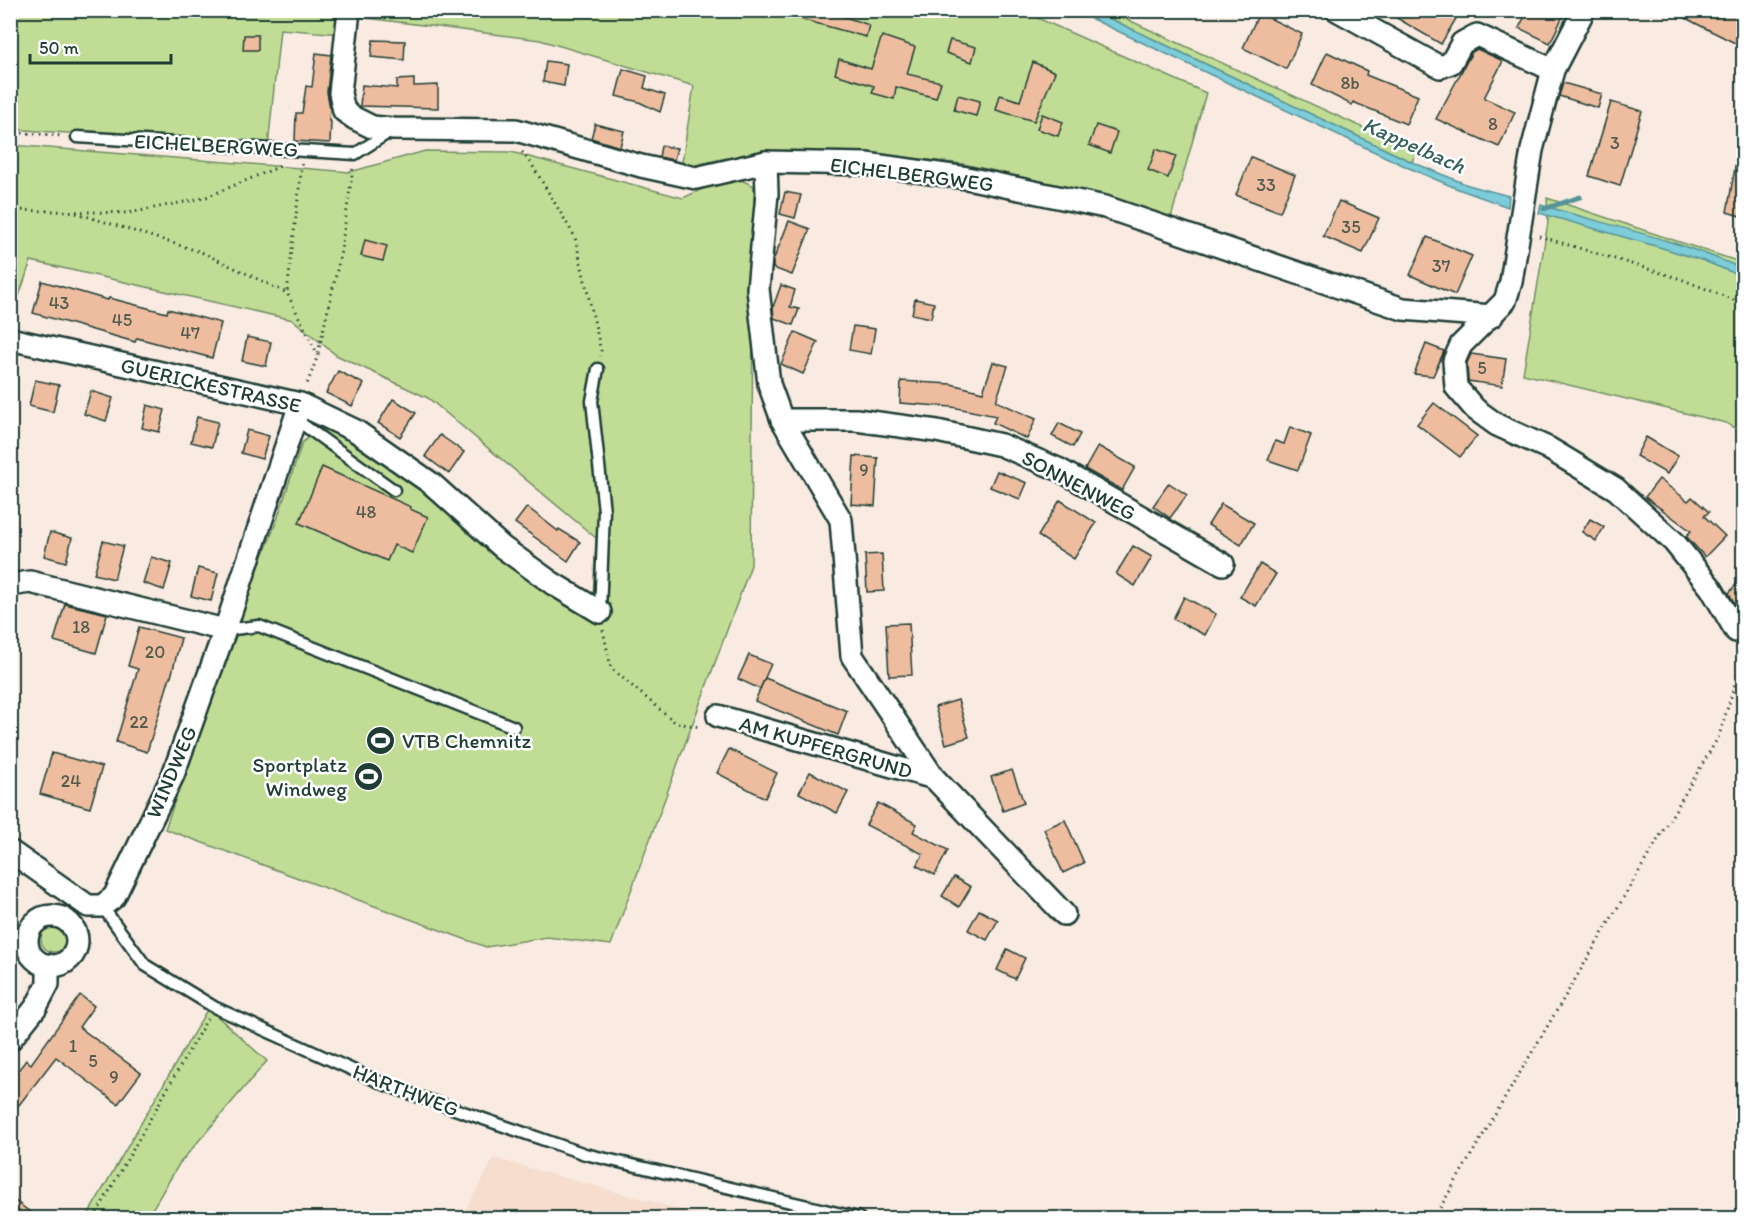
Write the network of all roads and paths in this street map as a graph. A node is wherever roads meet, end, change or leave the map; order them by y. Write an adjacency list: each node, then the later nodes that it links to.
1 (349, 10): 5 (street, EICHELBERGWEG)
2 (1337, 10): 4 (street)
3 (1584, 10): 4 (street)
4 (1553, 70): 14 (street)
5 (394, 129): 10 (lane); 11 (street, EICHELBERGWEG)
6 (10, 132): 7 (path)
7 (77, 137): 9 (lane, EICHELBERGWEG)
8 (516, 143): 20 (path)
9 (303, 150): 10 (lane, EICHELBERGWEG); 13 (path); 15 (path)
10 (355, 154): 19 (path)
11 (766, 162): 17 (street, EICHELBERGWEG); 22 (street, AM KUPFERGRUND)
12 (10, 210): 13 (path)
13 (71, 211): 15 (path)
14 (1520, 230): 16 (path); 17 (street)
15 (287, 293): 19 (path)
16 (1743, 304)
17 (1492, 316): 28 (street)
18 (10, 339): 21 (street, GUERICKESTRASSE)
19 (318, 355): 21 (path)
20 (598, 369): 26 (lane)
21 (297, 412): 23 (lane); 26 (street, GUERICKESTRASSE); 27 (street, WINDWEG)
22 (782, 420): 24 (street, SONNENWEG); 31 (street, AM KUPFERGRUND)
23 (394, 490)
24 (1223, 564)
25 (10, 585): 27 (street)
26 (600, 612): 29 (path)
27 (225, 630): 30 (lane); 33 (street, WINDWEG)
28 (1736, 631): 41 (path)
29 (718, 716): 31 (street, AM KUPFERGRUND)
30 (514, 728)
31 (934, 777): 34 (street, AM KUPFERGRUND)
32 (10, 851): 33 (street)
33 (102, 906): 37 (lane, HARTHWEG)
34 (1064, 914)
35 (19, 939): 36 (street); 36 (street)
36 (48, 965): 38 (street)
37 (214, 1007): 39 (path); 40 (lane, HARTHWEG)
38 (10, 1040)
39 (94, 1218)
40 (859, 1218)
41 (1434, 1218)

